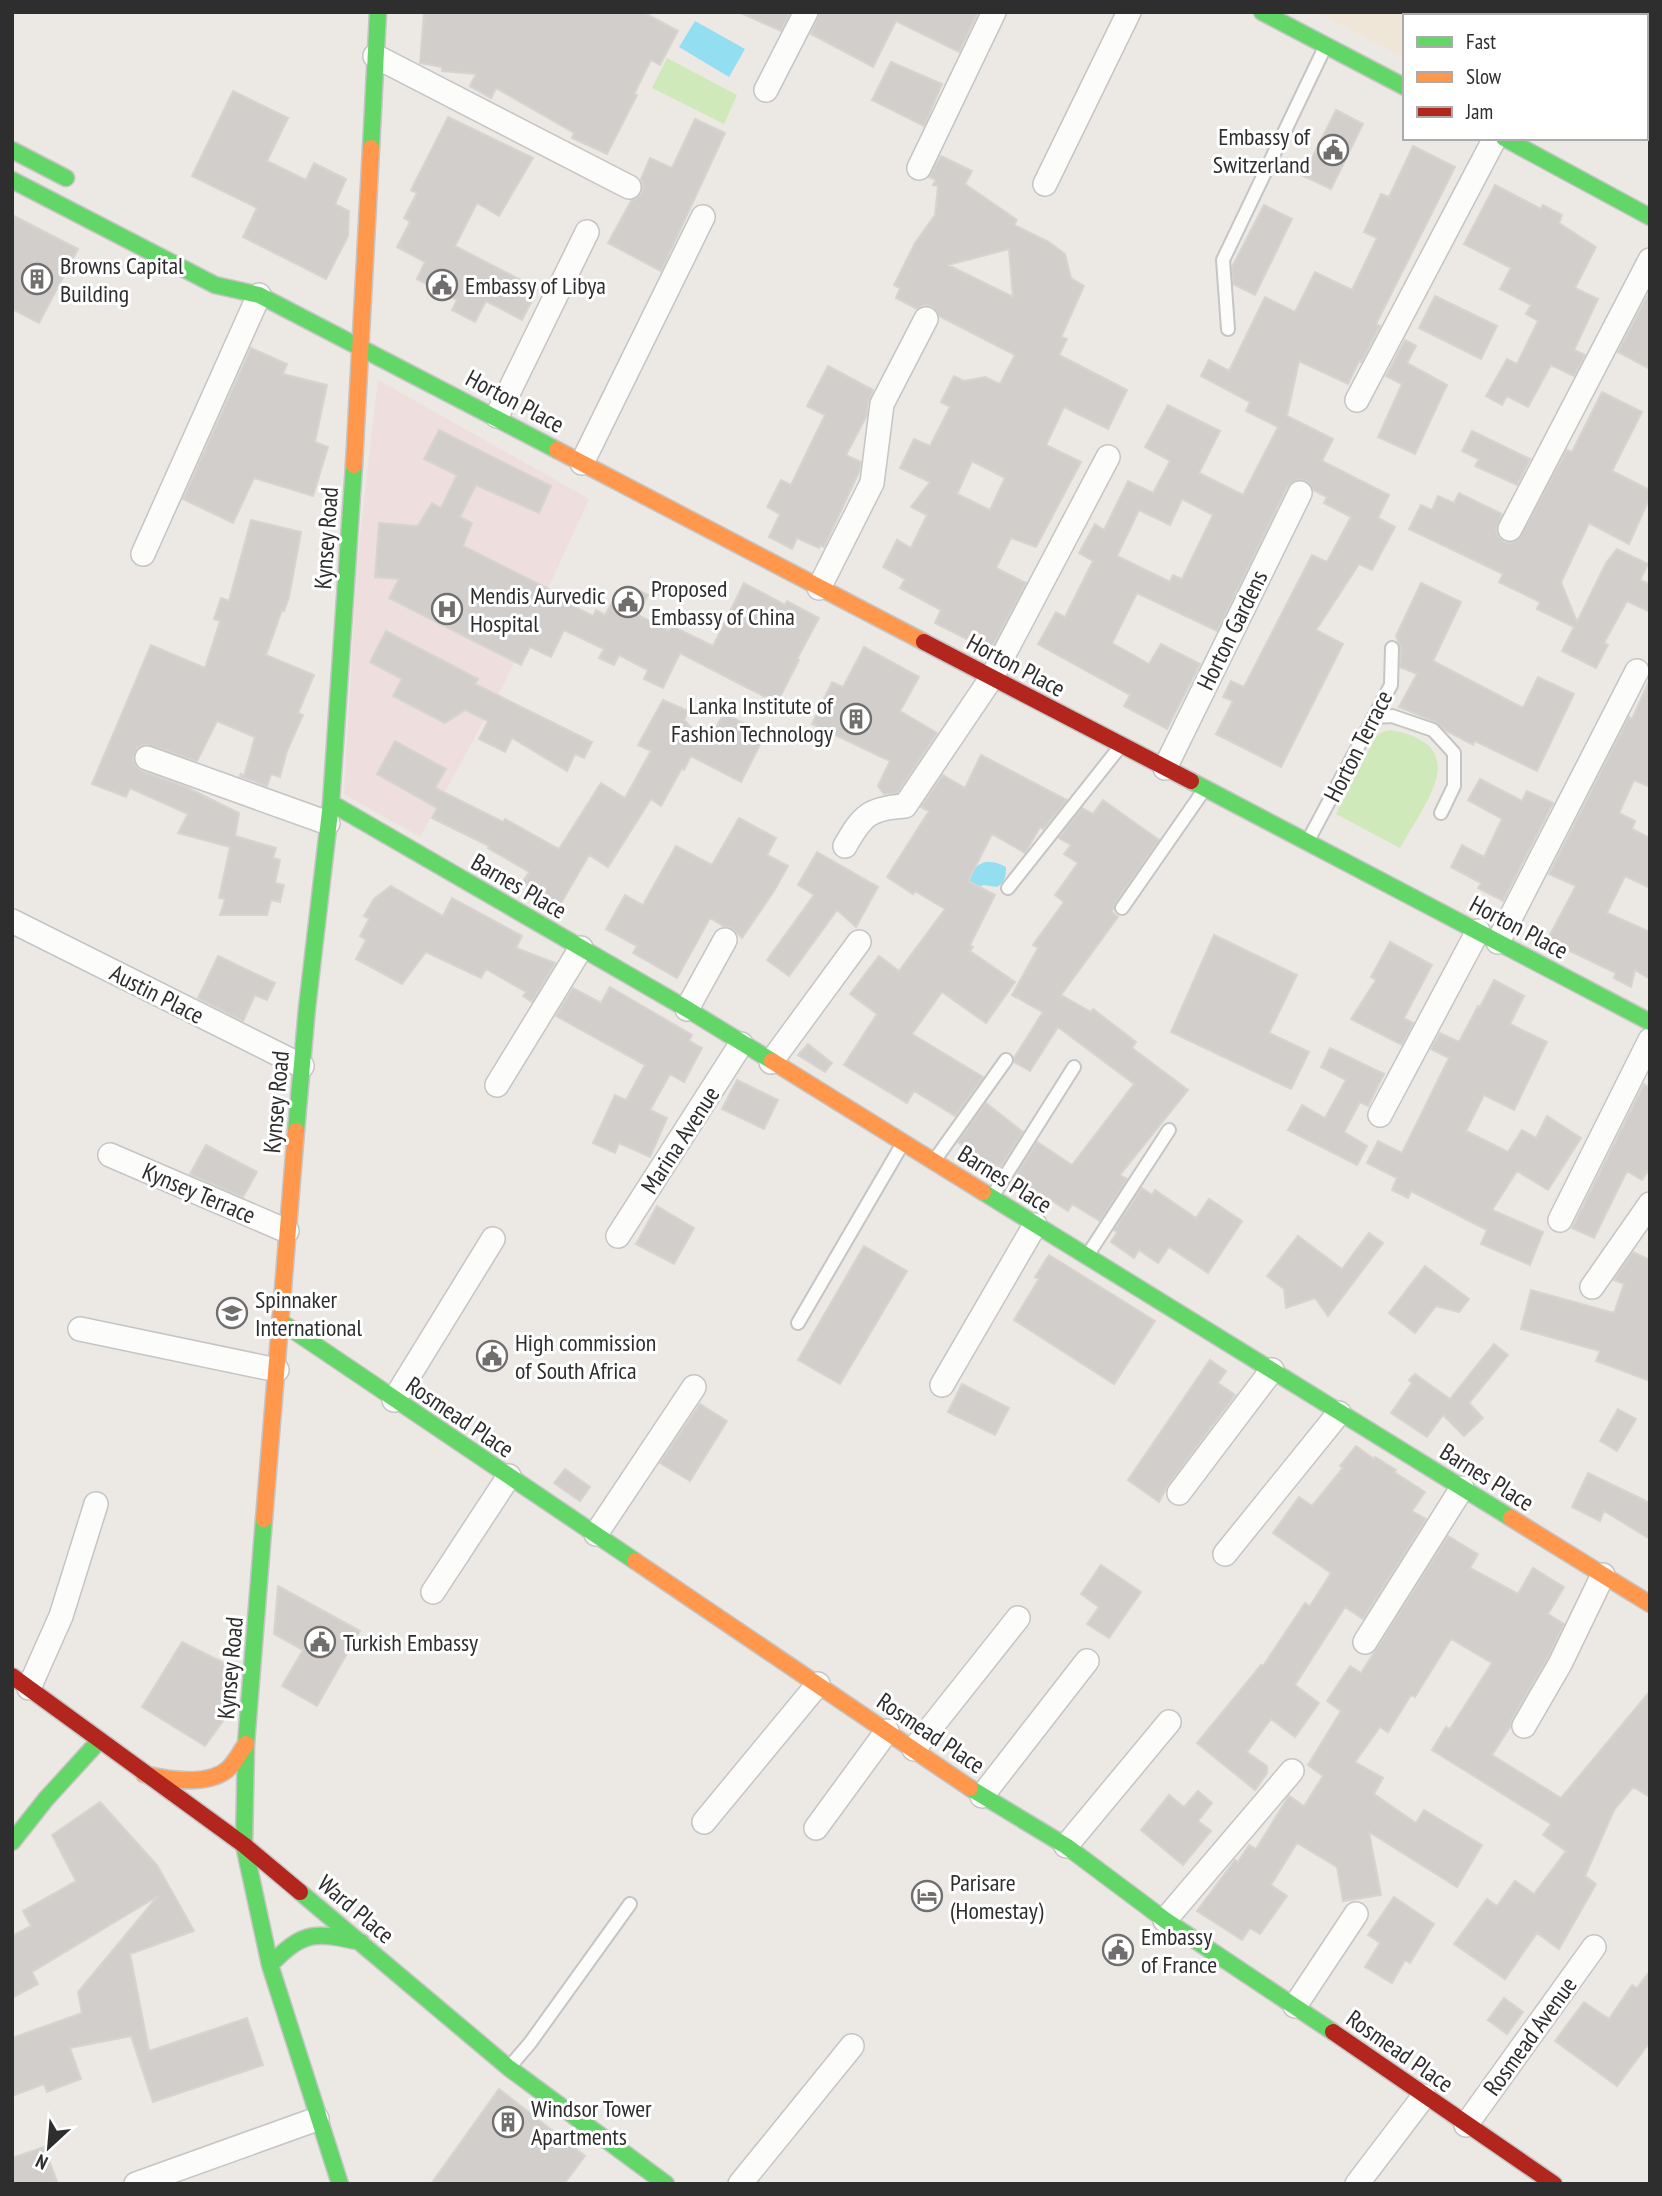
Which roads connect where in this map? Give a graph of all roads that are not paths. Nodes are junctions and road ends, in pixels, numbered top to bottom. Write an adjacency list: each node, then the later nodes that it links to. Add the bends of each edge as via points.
1 (378, 12): 7 (main road, Kynsey Road)
2 (806, 12): 9 (street)
3 (994, 12): 13 (street)
4 (1129, 12): 15 (street)
5 (1262, 12): 6 (main road)
6 (1325, 47): 8 (main road); 25 (lane, via 1223,260)
7 (375, 56): 16 (street); 26 (main road, Kynsey Road)
8 (1403, 87)
9 (766, 90)
10 (1494, 140): 27 (street)
11 (1508, 140): 19 (main road)
12 (12, 150): 17 (main road)
13 (919, 168)
14 (12, 180): 23 (main road, via 215,285)
15 (1045, 184)
16 (629, 187)
17 (84, 188)
18 (703, 217): 30 (street)
19 (1650, 217)
20 (587, 232): 28 (street)
21 (1650, 260): 32 (street)
22 (236, 271): 23 (main road)
23 (259, 295): 26 (main road, Horton Place); 33 (street)
24 (926, 319): 34 (street, via 882,404 872,483)
25 (1228, 329)
26 (362, 347): 28 (main road, Horton Place); 43 (main road, Kynsey Road)
27 (1357, 400)
28 (497, 416): 30 (main road, Horton Place)
29 (1108, 457): 37 (street)
30 (582, 463): 34 (main road, Horton Place)
31 (1300, 493): 41 (street, Horton Gardens)
32 (1510, 529)
33 (143, 554)
34 (819, 588): 37 (main road, Horton Place)
35 (1392, 648): 38 (lane, Horton Terrace, via 1391,685)
36 (1637, 671): 50 (street)
37 (992, 677): 39 (main road, Horton Place); 46 (street, via 905,806 883,807 859,821)
38 (1376, 717): 44 (lane, via 1392,716 1433,730 1454,753 1454,786); 45 (lane, Horton Terrace)
39 (1121, 746): 41 (main road, Horton Place); 47 (lane)
40 (148, 758): 43 (street)
41 (1165, 768): 42 (main road, Horton Place)
42 (1205, 789): 45 (main road, Horton Place); 48 (lane)
43 (329, 813): 53 (main road, Barnes Place); 60 (main road, Kynsey Road)
44 (1441, 813)
45 (1308, 841): 50 (main road, Horton Place)
46 (845, 846)
47 (1008, 888)
48 (1122, 908)
49 (12, 921): 60 (street, Austin Place)
50 (1488, 937): 55 (main road, Horton Place); 63 (street)
51 (725, 940): 54 (street)
52 (859, 942): 59 (street)
53 (582, 948): 54 (main road, Barnes Place); 62 (street)
54 (687, 1009): 57 (main road, Barnes Place)
55 (1650, 1022)
56 (1650, 1040): 70 (street)
57 (741, 1044): 59 (main road, Barnes Place); 73 (street, Marina Avenue)
58 (1006, 1060): 67 (lane)
59 (771, 1062): 65 (main road, Barnes Place)
60 (302, 1066): 72 (main road, Kynsey Road)
61 (1074, 1068): 68 (lane)
62 (497, 1085)
63 (1380, 1115)
64 (1169, 1130): 75 (lane)
65 (903, 1142): 67 (main road, Barnes Place); 78 (lane)
66 (110, 1155): 72 (street, Kynsey Terrace)
67 (933, 1161): 68 (main road, Barnes Place)
68 (991, 1198): 71 (main road, Barnes Place)
69 (1650, 1204): 76 (street)
70 (1560, 1220)
71 (1035, 1225): 75 (main road, Barnes Place); 82 (street)
72 (287, 1230): 77 (main road, Kynsey Road)
73 (618, 1237)
74 (493, 1240): 84 (street)
75 (1087, 1256): 81 (main road, Barnes Place)
76 (1592, 1287)
77 (281, 1322): 80 (main road, Kynsey Road); 84 (main road, Rosmead Place)
78 (798, 1323)
79 (80, 1329): 80 (street)
80 (277, 1370): 104 (main road, Kynsey Road)
81 (1272, 1370): 85 (main road, Barnes Place); 88 (street)
82 (942, 1385)
83 (694, 1387): 90 (street)
84 (394, 1400): 86 (main road, Rosmead Place)
85 (1339, 1412): 87 (main road, Barnes Place); 91 (street)
86 (509, 1476): 90 (main road, Rosmead Place); 93 (street)
87 (1462, 1488): 92 (main road, Barnes Place); 96 (street)
88 (1180, 1493)
89 (96, 1504): 98 (street, via 61,1616)
90 (596, 1534): 99 (main road, Rosmead Place)
91 (1224, 1554)
92 (1603, 1575): 94 (main road, Barnes Place); 101 (street)
93 (433, 1592)
94 (1650, 1604)
95 (1018, 1618): 105 (street)
96 (1365, 1642)
97 (1087, 1661): 108 (street)
98 (20, 1682): 103 (main road, Ward Place)
99 (818, 1684): 102 (main road, Rosmead Place); 109 (street)
100 (1169, 1722): 113 (street)
101 (1524, 1726)
102 (887, 1731): 105 (main road, Rosmead Place); 110 (street)
103 (99, 1741): 107 (main road, Ward Place); 111 (main road)
104 (246, 1744): 107 (main road, via 229,1769 204,1779 173,1781); 112 (main road, Kynsey Road)
105 (914, 1749): 108 (main road, Rosmead Place)
106 (1292, 1770): 116 (street)
107 (144, 1774): 112 (main road, Ward Place)
108 (982, 1796): 113 (main road, Rosmead Place)
109 (704, 1822)
110 (816, 1828)
111 (12, 1842)
112 (244, 1845): 117 (main road, Ward Place); 119 (main road, Kynsey Road)
113 (1066, 1846): 116 (main road, Rosmead Place)
114 (630, 1904): 122 (lane)
115 (1356, 1914): 120 (street)
116 (1165, 1920): 120 (main road, Rosmead Place)
117 (360, 1942): 119 (main road, via 310,1934 286,1946); 122 (main road, Ward Place)
118 (1594, 1947): 125 (street, Rosmead Avenue)
119 (270, 1965): 124 (main road, Kynsey Road)
120 (1295, 2006): 123 (main road, Rosmead Place)
121 (852, 2046): 129 (street)
122 (509, 2068): 128 (main road, Ward Place)
123 (1424, 2096): 125 (main road, Rosmead Place); 130 (street)
124 (317, 2119): 126 (street); 127 (main road, Kynsey Road)
125 (1466, 2124): 131 (main road, Rosmead Place)
126 (136, 2184)
127 (340, 2184)
128 (666, 2184)
129 (740, 2184)
130 (1357, 2184)
131 (1554, 2184)

